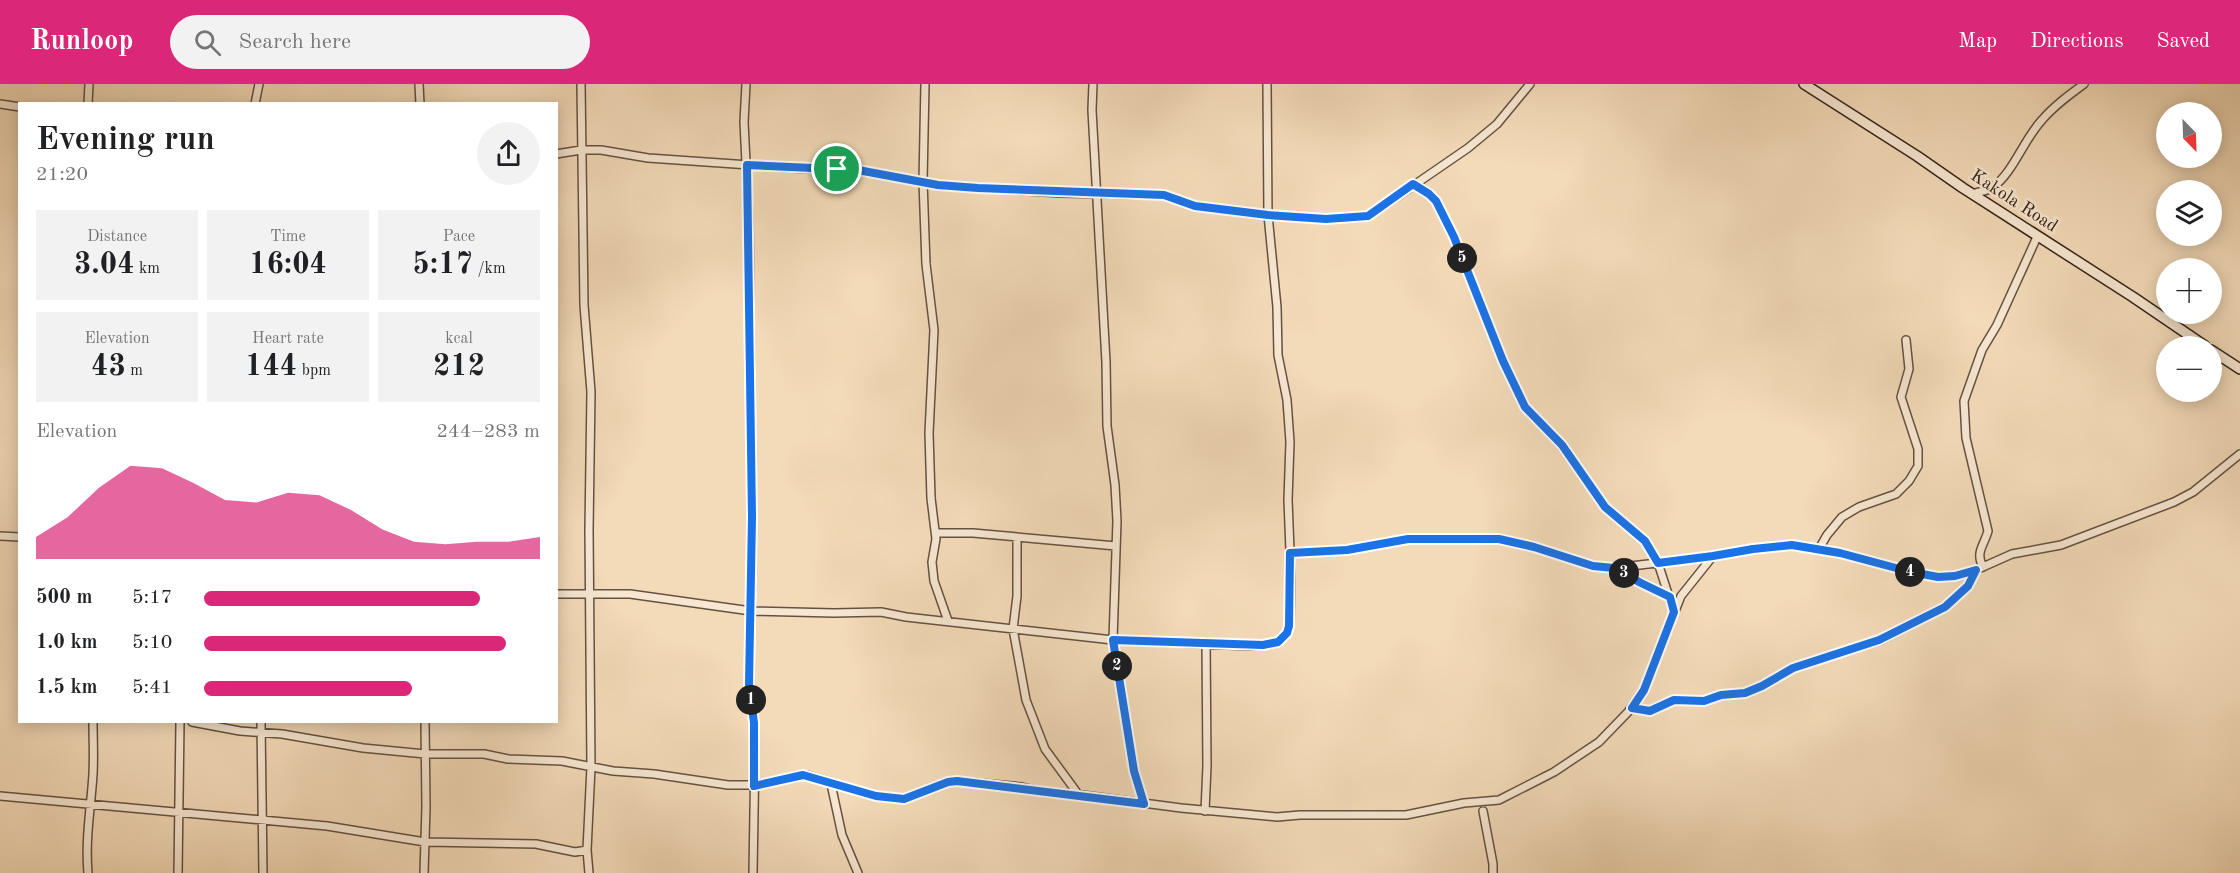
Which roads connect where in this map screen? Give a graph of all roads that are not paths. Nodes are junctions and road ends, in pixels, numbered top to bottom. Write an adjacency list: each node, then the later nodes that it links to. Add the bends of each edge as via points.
1 (89, 84): 12 (street)
2 (259, 84): 13 (street)
3 (419, 84): 14 (street)
4 (581, 84): 17 (street)
5 (746, 84): 19 (street)
6 (925, 84): 20 (street)
7 (1093, 84): 22 (street)
8 (1267, 84): 24 (street)
9 (1530, 84): 21 (street, via 1497,124)
10 (1804, 84): 23 (main road, Kakola Road)
11 (2084, 84): 23 (street, via 2042,120 1992,189)
12 (88, 102)
13 (255, 102)
14 (420, 102)
15 (0, 104): 16 (street)
16 (18, 107)
17 (581, 150): 18 (street); 19 (street); 43 (street, via 584,305 591,392)
18 (558, 154)
19 (747, 165): 20 (street, via 858,170); 45 (street)
20 (923, 181): 22 (street); 31 (street, via 934,330 929,455)
21 (1413, 184): 24 (street, via 1368,216 1326,219); 39 (street, via 1436,201 1525,407 1562,445 1605,507 1645,541)
22 (1098, 194): 24 (street, via 1164,195 1195,206); 35 (street)
23 (1971, 194): 25 (main road, Kakola Road)
24 (1268, 215): 37 (street, via 1278,355 1290,442)
25 (2037, 237): 26 (main road, Kakola Road); 41 (street, via 1982,350 1964,401 1966,438 1988,531 1979,549)
26 (2190, 336)
27 (1906, 340): 36 (street, via 1909,369 1901,397 1918,449 1918,466 1896,494 1842,517)
28 (2222, 357): 29 (main road)
29 (2240, 369)
30 (2240, 454): 41 (street, via 2193,492 2174,502 2061,545 2020,552)
31 (936, 533): 34 (street); 47 (street, via 933,571)
32 (0, 536): 33 (street)
33 (18, 537)
34 (1017, 538): 35 (street); 48 (street)
35 (1116, 546): 49 (street)
36 (1819, 549): 38 (street, via 1773,546); 41 (street, via 1938,577)
37 (1290, 553): 40 (street, via 1347,550 1408,539 1499,539 1593,566); 50 (street, via 1290,620 1283,637 1263,645)
38 (1713, 556): 39 (street); 46 (street, via 1689,584)
39 (1658, 563): 40 (street); 44 (street)
40 (1614, 568): 44 (street)
41 (1980, 569): 51 (street, via 1945,607 1879,640 1803,664 1745,693 1704,701 1674,700 1650,711)
42 (558, 594): 43 (street)
43 (589, 595): 45 (street, via 630,594); 59 (street)
44 (1670, 597): 46 (street)
45 (751, 611): 47 (street, via 881,612); 61 (street, via 749,684 754,723)
46 (1674, 612): 51 (street, via 1644,690)
47 (948, 621): 48 (street)
48 (1014, 629): 49 (street); 62 (street, via 1026,700 1039,735)
49 (1113, 640): 50 (street); 64 (street, via 1134,771)
50 (1206, 642): 66 (street)
51 (1632, 708): 66 (street, via 1599,742 1554,772 1499,800 1406,815 1277,817)
52 (93, 723): 65 (street)
53 (180, 723): 68 (street)
54 (198, 723): 57 (street)
55 (261, 723): 57 (street)
56 (425, 723): 58 (street)
57 (261, 733): 58 (street); 69 (street)
58 (425, 754): 59 (street, via 484,754); 70 (street)
59 (591, 767): 61 (street); 71 (street)
60 (831, 784): 61 (street, via 803,775); 62 (street, via 904,799 957,781); 78 (street, via 842,835)
61 (754, 786): 77 (street)
62 (1078, 794): 64 (street)
63 (0, 796): 65 (street)
64 (1144, 804): 66 (street)
65 (89, 805): 68 (street); 72 (street)
66 (1204, 811)
67 (1483, 811): 79 (street)
68 (180, 813): 69 (street); 73 (street)
69 (262, 821): 70 (street, via 327,826); 74 (street)
70 (424, 842): 71 (street, via 536,844 575,852); 75 (street)
71 (587, 850): 76 (street)
72 (88, 873)
73 (178, 873)
74 (263, 873)
75 (424, 873)
76 (589, 873)
77 (753, 873)
78 (858, 873)
79 (1493, 873)

